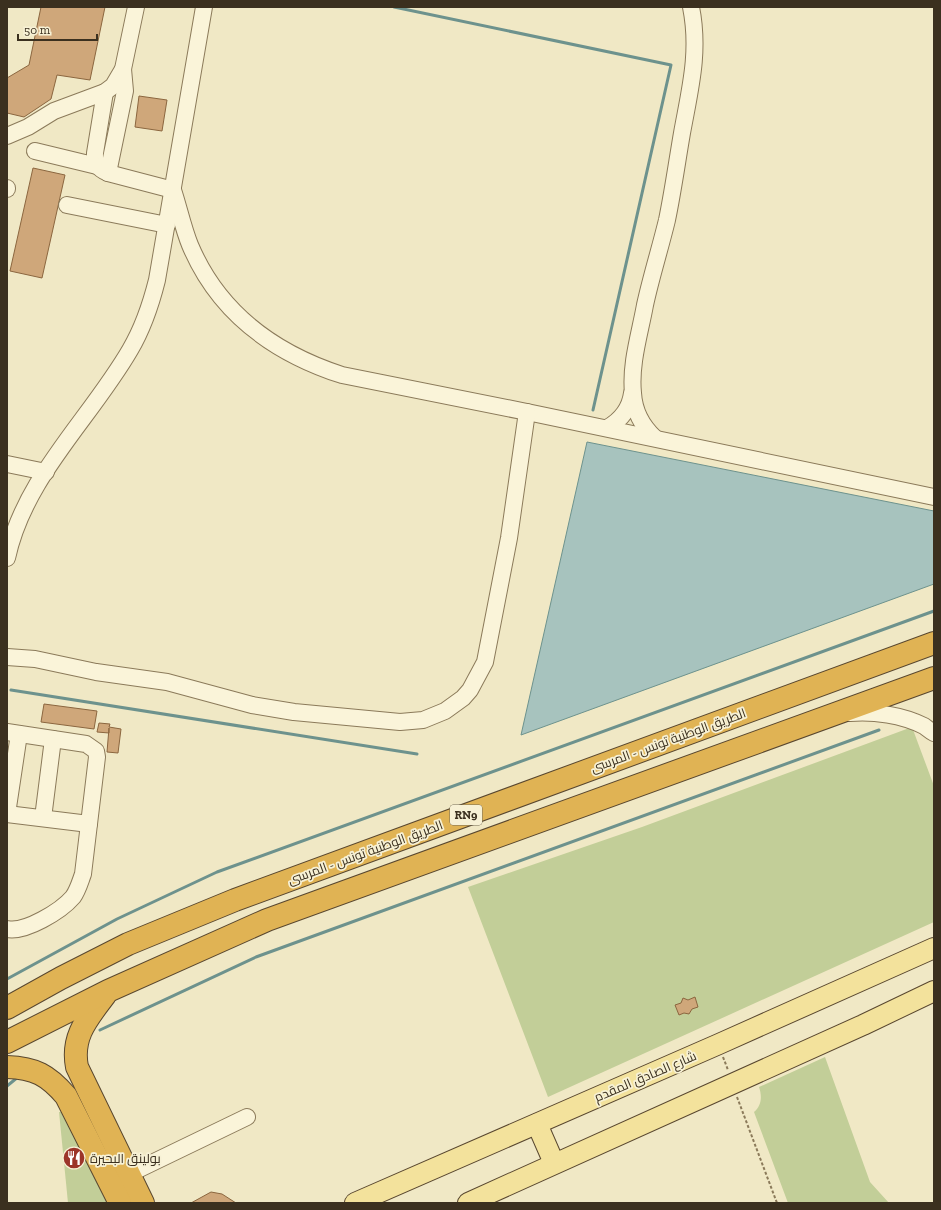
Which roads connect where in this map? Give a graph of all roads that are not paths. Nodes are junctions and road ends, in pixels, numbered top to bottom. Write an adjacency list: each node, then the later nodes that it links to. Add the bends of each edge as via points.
1 (136, 7): 4 (lane)
2 (204, 7): 9 (lane)
3 (691, 7): 14 (lane, via 695,39 693,84 667,220 652,273 638,343)
4 (123, 70): 5 (lane, via 113,86); 8 (lane, via 125,92)
5 (105, 92): 6 (lane, via 67,105); 8 (lane, via 95,153 95,159)
6 (7, 136)
7 (35, 151): 8 (lane)
8 (103, 169): 9 (lane)
9 (173, 190): 11 (lane); 12 (lane)
10 (67, 205): 11 (lane)
11 (167, 225): 13 (lane)
12 (190, 245): 13 (lane, via 175,244); 15 (lane, via 203,272 220,296 262,337 287,353 314,366 342,375)
13 (162, 252): 19 (lane, via 146,317 131,349)
14 (633, 392): 16 (lane, via 625,413); 17 (lane, via 641,421)
15 (527, 412): 16 (lane); 23 (lane, via 509,538 485,662 470,690 445,711 423,720 400,722 294,712 252,705 167,682 96,672 34,659)
16 (607, 428): 17 (lane)
17 (655, 438): 20 (lane)
18 (7, 464): 19 (lane)
19 (46, 472): 21 (lane, via 19,520)
20 (934, 497)
21 (7, 558)
22 (934, 642): 36 (highway, الطريق الوطنية تونس - المرسى / RN9, via 235,900 128,944)
23 (7, 657)
24 (934, 678): 25 (highway, RN9)
25 (841, 713): 27 (lane, via 865,712 896,716 924,726); 34 (highway, RN9, via 267,920)
26 (13, 733): 28 (lane); 29 (lane)
27 (934, 733)
28 (53, 739): 30 (lane); 31 (lane, via 86,744 96,751)
29 (7, 814): 30 (lane)
30 (43, 818): 31 (lane)
31 (89, 824): 32 (lane, via 82,874 73,897 34,925 23,929)
32 (7, 928)
33 (933, 951): 40 (main road, شارع الصادق المقدم)
34 (108, 991): 37 (highway, RN9); 42 (highway, via 85,1021 75,1054 77,1067)
35 (934, 991): 41 (main road)
36 (7, 1008)
37 (7, 1042)
38 (7, 1068): 43 (highway, via 23,1068 40,1073 55,1083 66,1096)
39 (248, 1117): 42 (lane)
40 (537, 1124): 41 (main road); 45 (main road, شارع الصادق المقدم)
41 (554, 1163): 46 (main road)
42 (129, 1174): 44 (highway)
43 (120, 1203)
44 (143, 1203)
45 (355, 1203)
46 (468, 1203)

